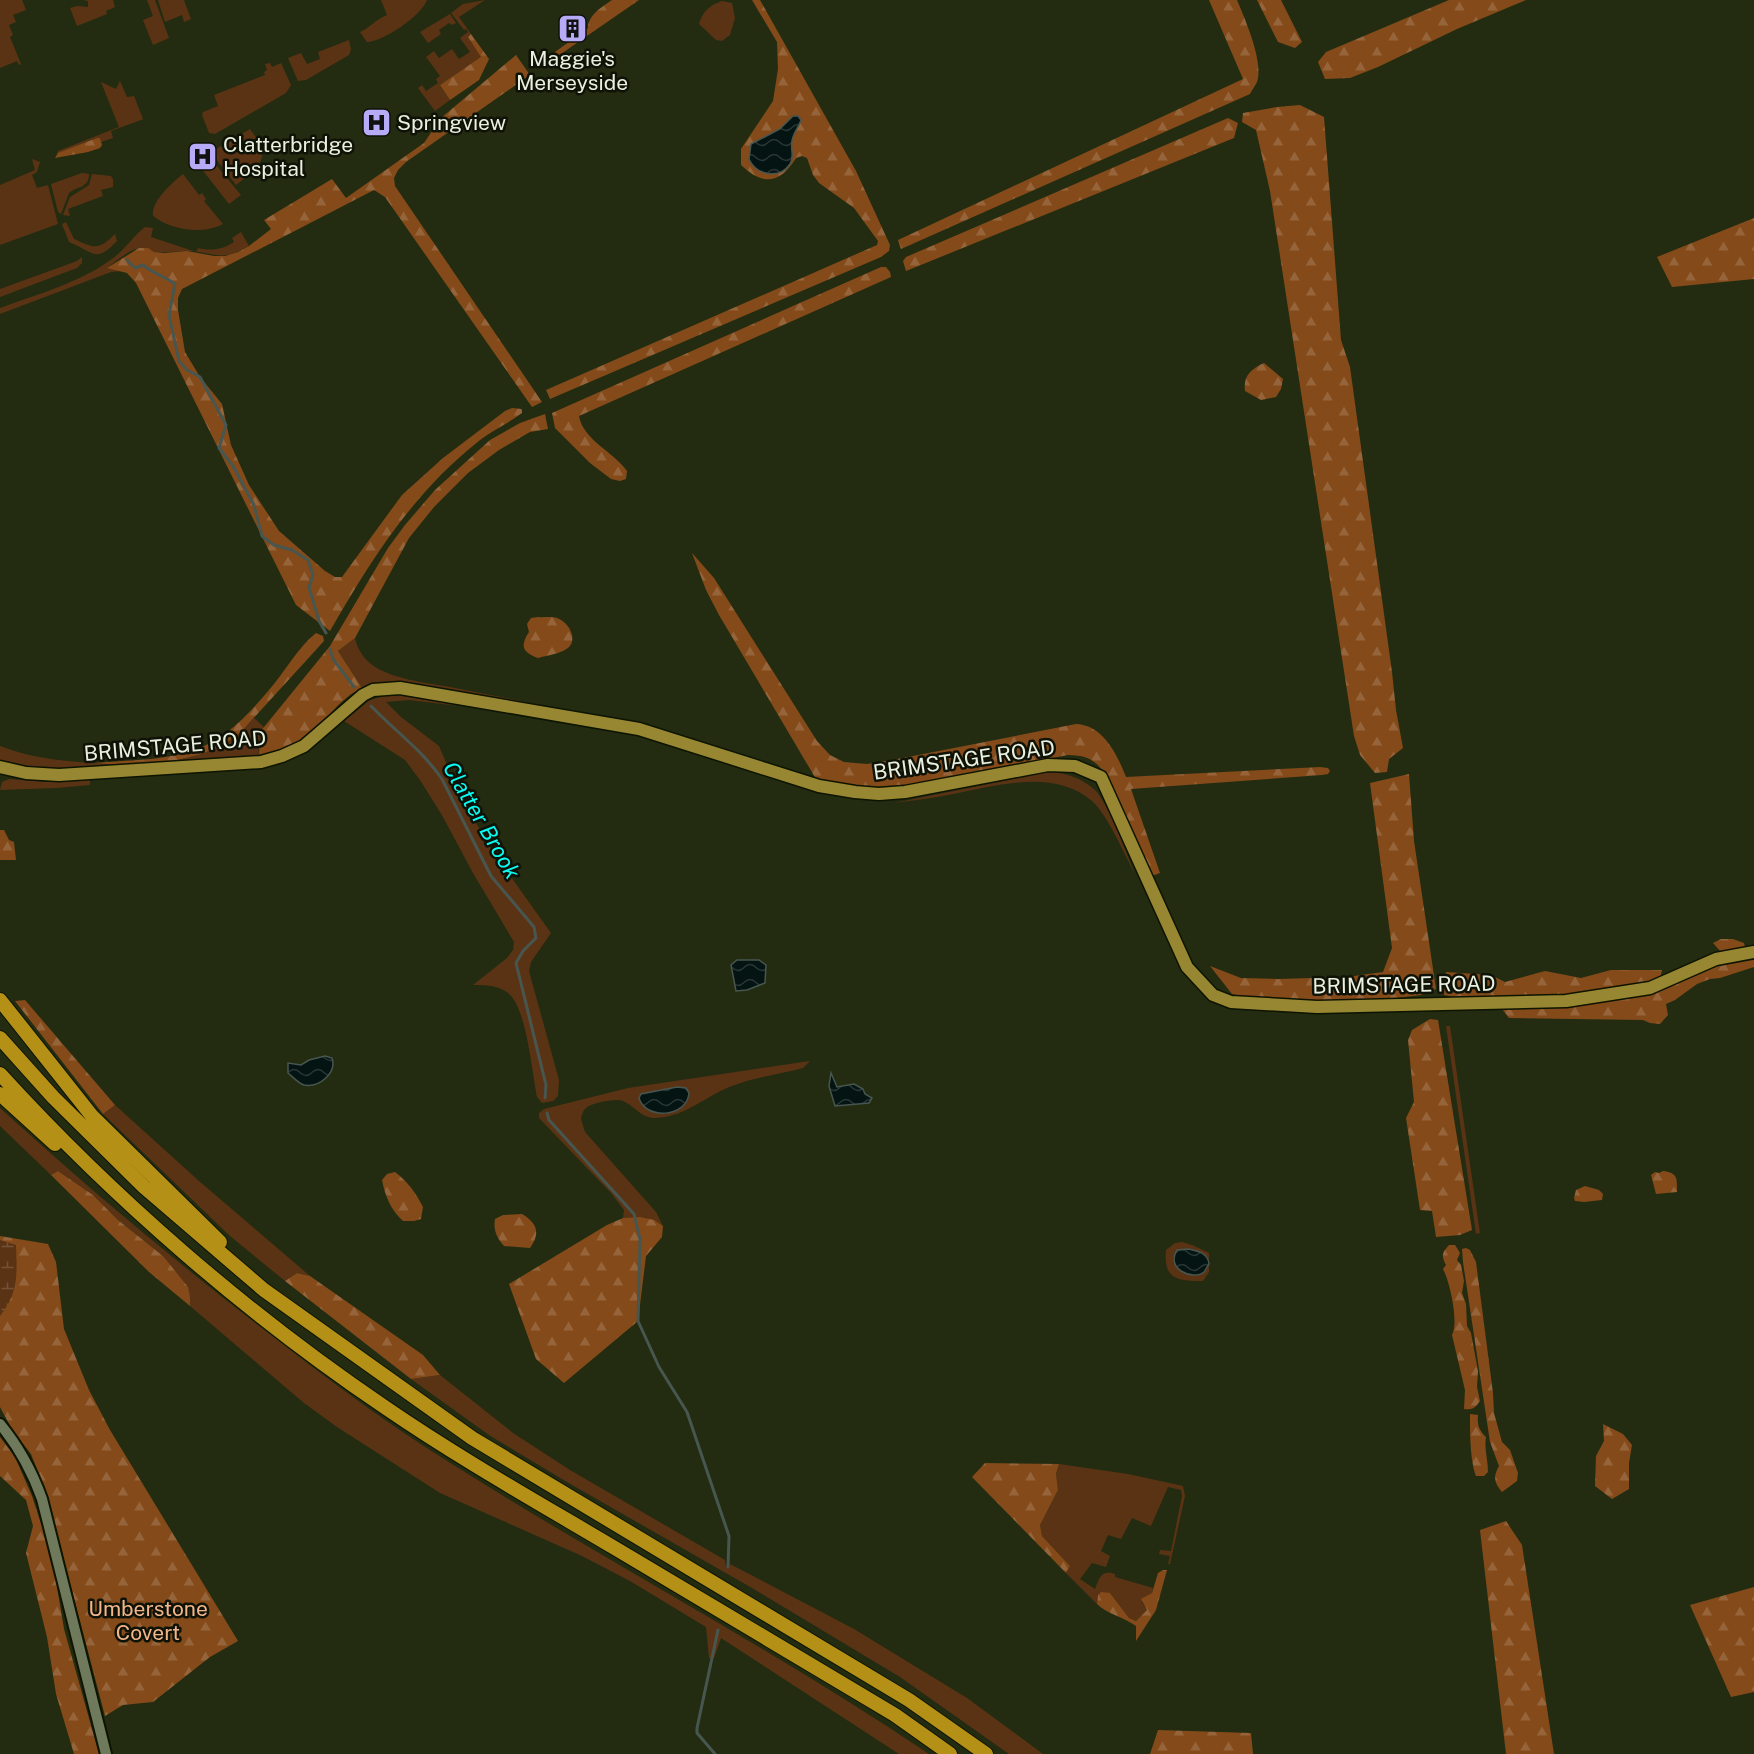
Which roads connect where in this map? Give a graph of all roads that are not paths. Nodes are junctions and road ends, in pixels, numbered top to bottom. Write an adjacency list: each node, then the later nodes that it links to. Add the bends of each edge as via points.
1 (0, 767): 2 (main road, BRIMSTAGE ROAD, via 59,775 261,762 304,746 363,695 373,690 400,688 639,729 819,786 855,792 905,792 1048,765 1075,766 1101,777 1187,968 1213,995 1231,1002 1317,1007 1566,1001 1650,988 1716,959)
2 (1754, 952)
3 (0, 1000): 8 (highway, via 92,1116)
4 (0, 1038): 8 (highway, via 144,1187)
5 (0, 1074): 7 (highway, via 89,1166)
6 (0, 1094): 7 (highway, via 78,1165)
7 (143, 1215): 11 (highway, via 273,1326 386,1408 484,1471 895,1715)
8 (264, 1290): 12 (highway, via 472,1438 909,1700)
9 (0, 1424): 10 (main road, via 30,1468 42,1499)
10 (106, 1754)
11 (950, 1754)
12 (986, 1754)

